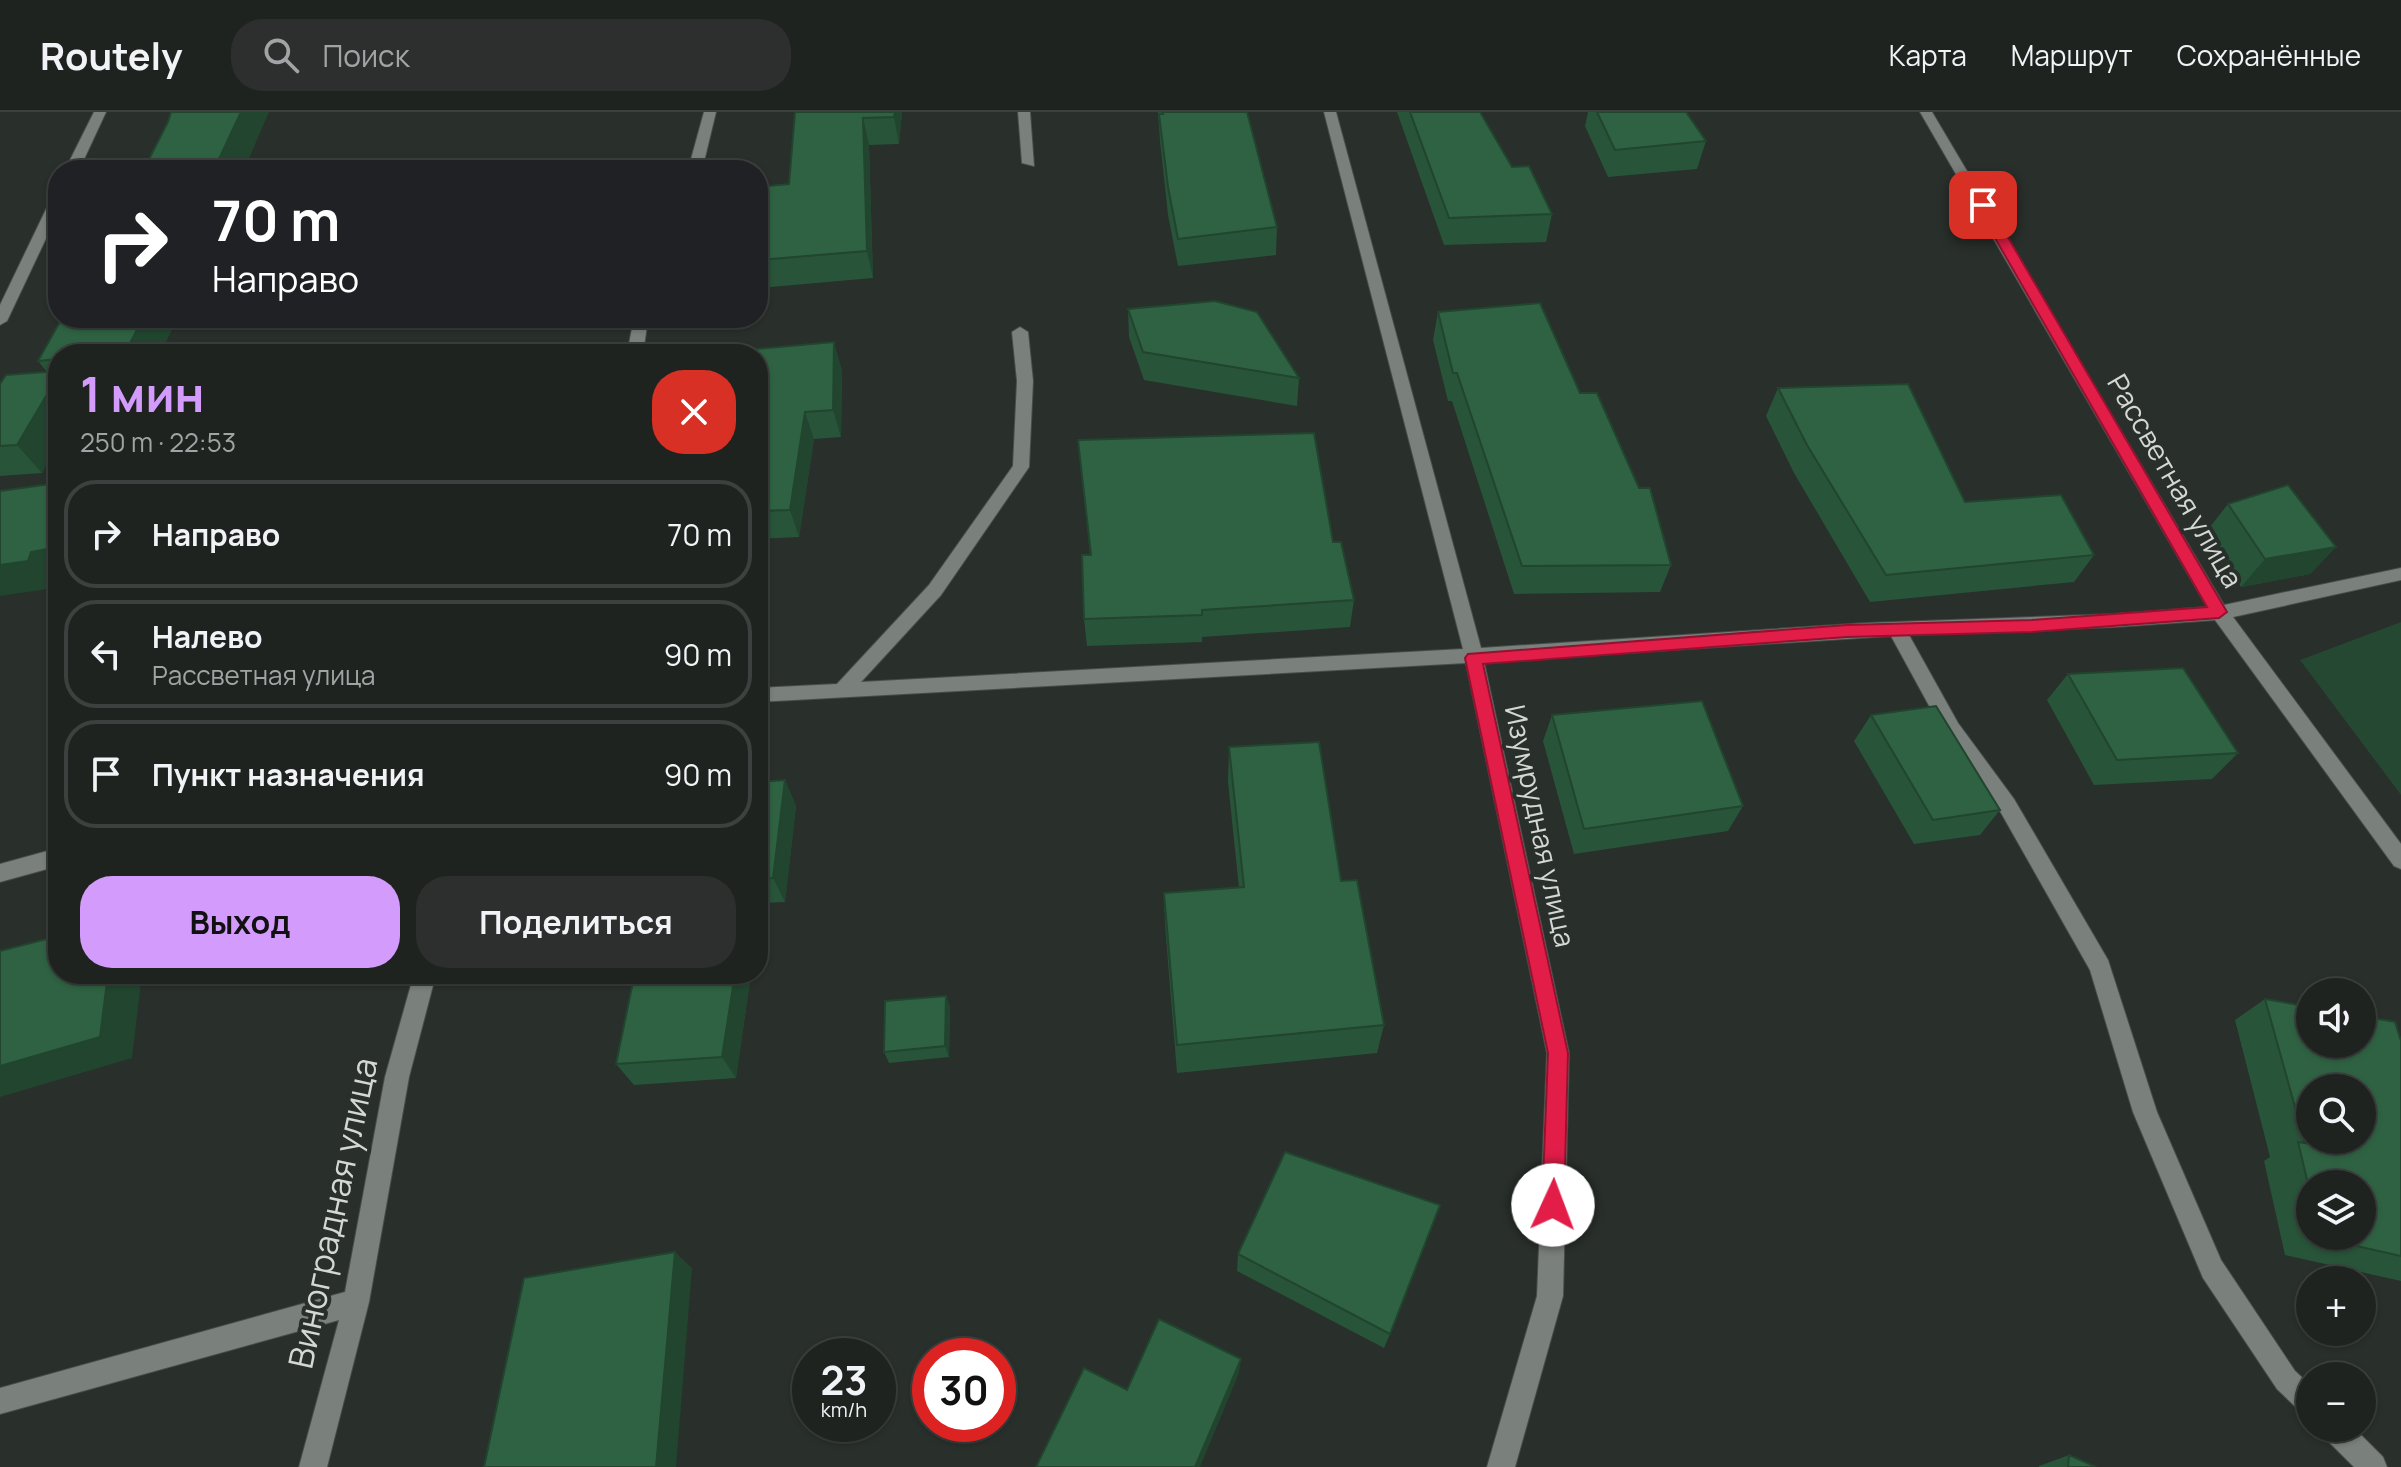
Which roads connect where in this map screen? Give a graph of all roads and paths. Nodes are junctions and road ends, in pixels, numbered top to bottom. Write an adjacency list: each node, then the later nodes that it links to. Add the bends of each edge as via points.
1 (100, 112): 6 (street)
2 (710, 112): 7 (street)
3 (1024, 112): 8 (street)
4 (1330, 112): 15 (street, Изумрудная улица)
5 (1926, 112): 13 (street, Рассветная улица)
6 (77, 160)
7 (698, 160)
8 (1029, 163)
9 (48, 220): 10 (street)
10 (0, 321)
11 (1020, 332): 16 (street, via 1025,381 1021,467 935,590)
12 (2401, 574): 13 (street)
13 (2219, 612): 14 (street); 19 (street, Рассветная улица)
14 (1897, 630): 15 (street); 23 (street, via 1951,728 2007,805 2100,967 2145,1112 2212,1269)
15 (1474, 658): 16 (street); 27 (street, Изумрудная улица, via 1558,1053 1550,1296)
16 (842, 691): 17 (street)
17 (768, 695)
18 (48, 860): 20 (street)
19 (2401, 860)
20 (0, 873)
21 (422, 984): 22 (street, Виноградная улица, via 397,1077)
22 (356, 1302): 24 (street); 26 (street, Виноградная улица)
23 (2296, 1390)
24 (0, 1401)
25 (2349, 1442): 28 (street)
26 (313, 1467)
27 (1501, 1467)
28 (2373, 1467)

